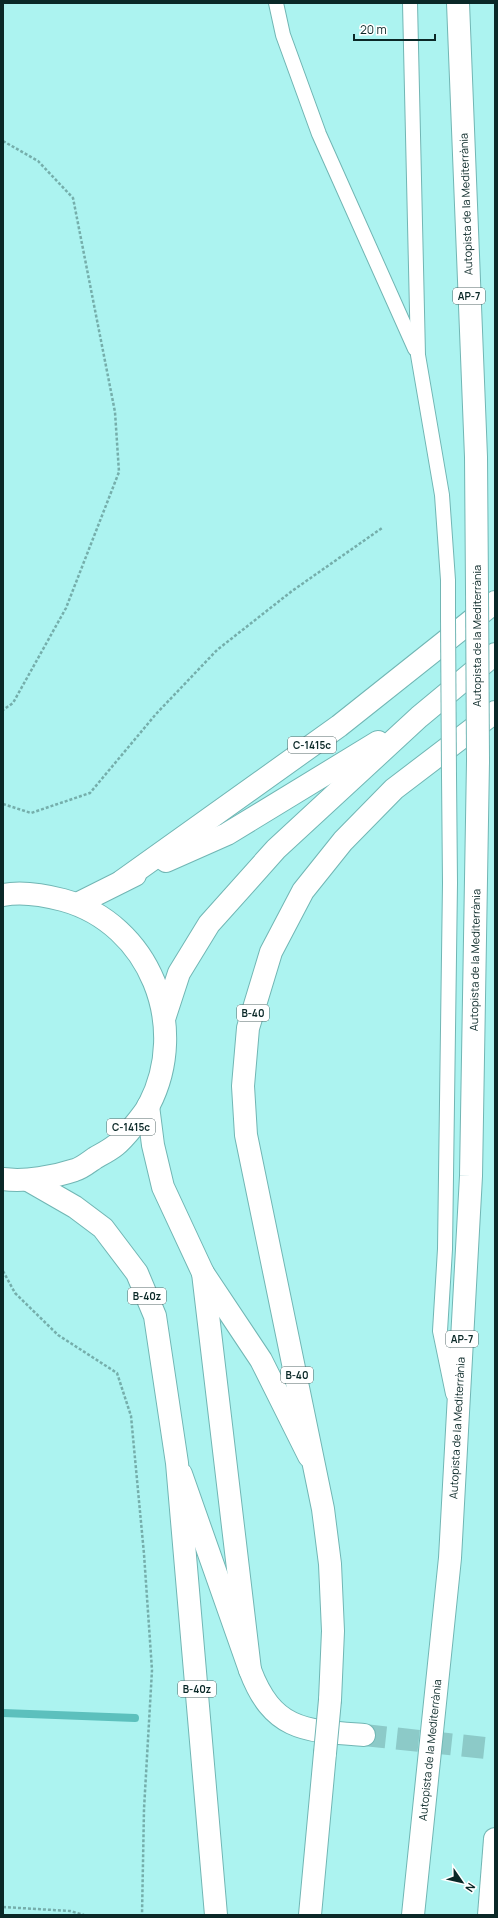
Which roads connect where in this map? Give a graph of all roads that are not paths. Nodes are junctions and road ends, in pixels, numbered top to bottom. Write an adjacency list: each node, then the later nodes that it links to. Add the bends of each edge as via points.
1 (276, 3): 4 (lane, via 283,35 319,134)
2 (410, 3): 4 (lane)
3 (458, 3): 17 (main road, Autopista de la Mediterrània / AP-7, bridge, via 476,457 478,761 471,1176)
4 (418, 355): 17 (lane, bridge, via 442,495 448,580 450,883 446,1249 440,1331)
5 (495, 602): 9 (main road, C-1415c, via 339,726)
6 (495, 654): 8 (main road, C-1415c)
7 (495, 712): 19 (main road, B-40, via 394,789 343,841 303,891 271,952 248,1028 242,1086 246,1135)
8 (419, 717): 9 (main road, C-1415c, via 227,834); 12 (main road, C-1415c, via 276,849 209,924 178,973)
9 (122, 881): 11 (main road, C-1415c)
10 (3, 895): 11 (main road, C-1415c, via 46,895)
11 (77, 904): 12 (main road, C-1415c, via 110,922 136,948 155,980)
12 (165, 1016): 13 (main road, C-1415c, via 164,1062)
13 (148, 1106): 15 (main road, C-1415c, via 118,1144 76,1170); 16 (main road, B-40, via 153,1144 163,1187)
14 (3, 1179): 15 (main road, C-1415c)
15 (28, 1180): 18 (main road, B-40z, via 75,1206 103,1228 137,1273 155,1316)
16 (203, 1273): 19 (main road, B-40, via 262,1360); 20 (main road)
17 (457, 1418): 25 (main road, Autopista de la Mediterrània / AP-7, via 450,1558)
18 (177, 1463): 20 (main road); 23 (main road, B-40z)
19 (317, 1473): 24 (main road, bridge, via 330,1564 333,1631 330,1700)
20 (250, 1670): 21 (main road, via 258,1691 268,1705 296,1726 319,1732)
21 (364, 1735)
22 (495, 1839): 26 (main road)
23 (216, 1915)
24 (310, 1915)
25 (413, 1915)
26 (488, 1915)

